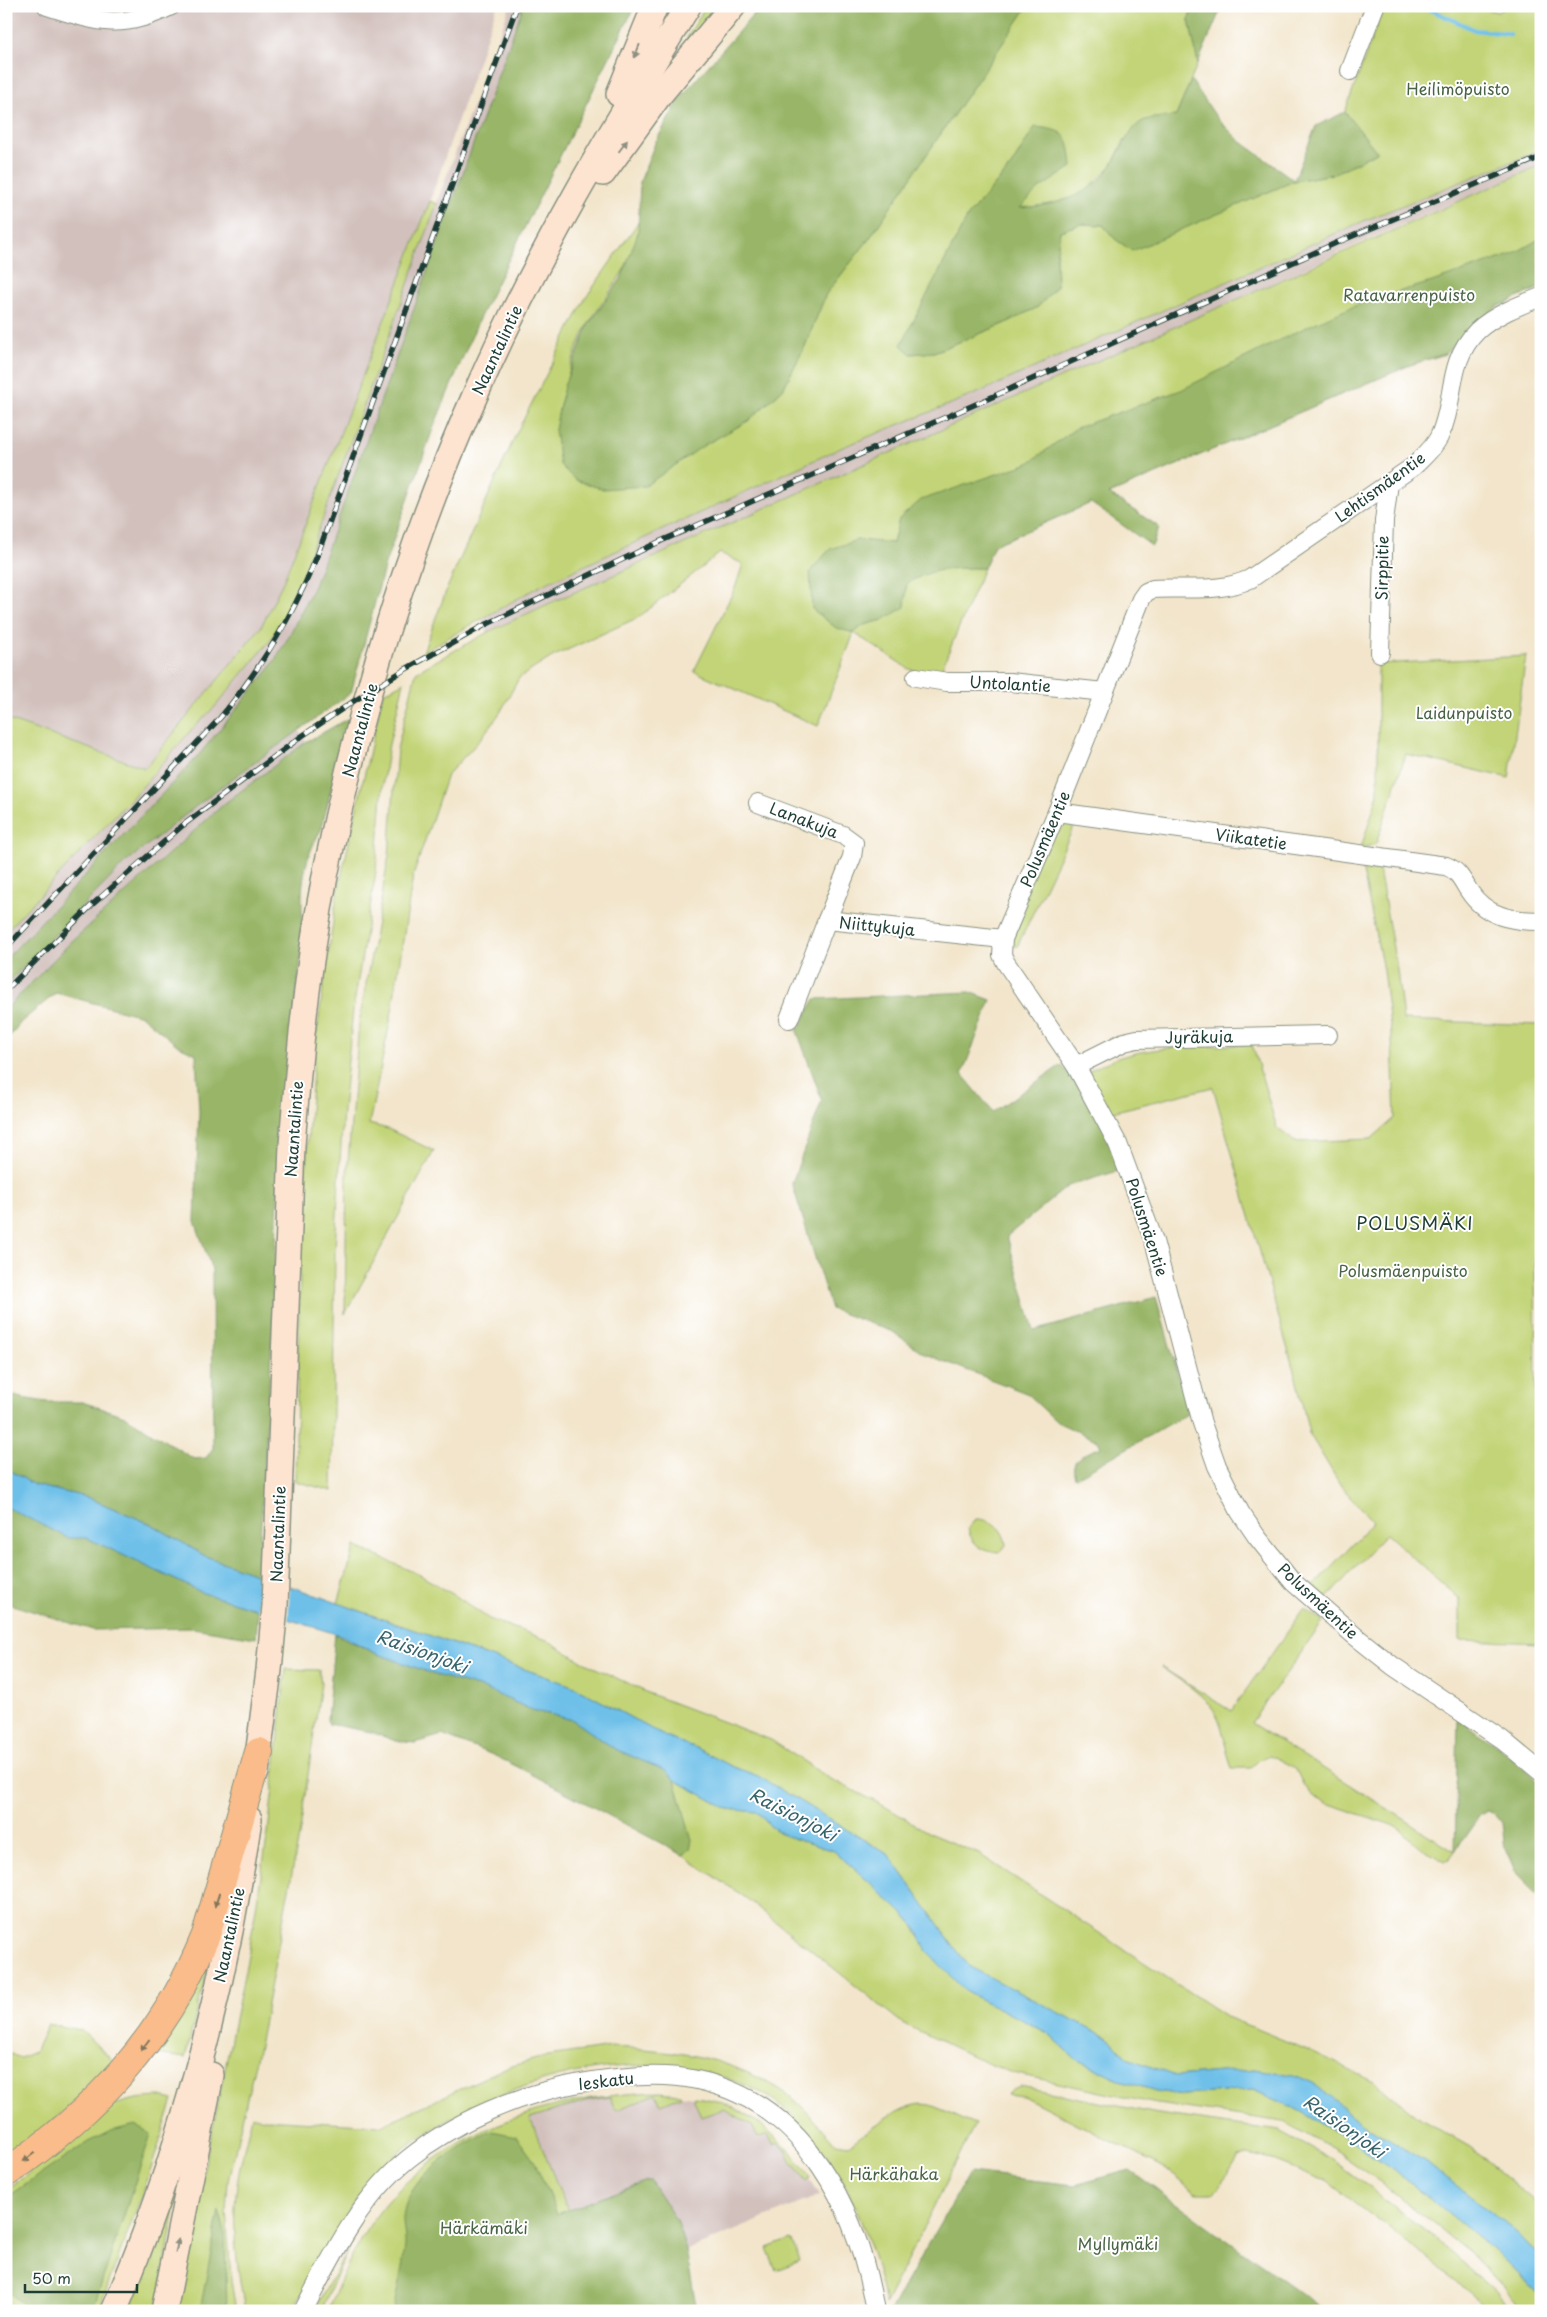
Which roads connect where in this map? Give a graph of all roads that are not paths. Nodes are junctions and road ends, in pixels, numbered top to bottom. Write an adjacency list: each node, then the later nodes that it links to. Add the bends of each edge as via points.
1 (47, 6): 2 (street, via 97,22 112,23 138,20)
2 (171, 6)
3 (655, 6): 8 (main road, one-way to 8)
4 (688, 6): 8 (main road, Naantalintie)
5 (733, 6): 9 (main road, one-way to 5, via 660,94)
6 (1375, 6): 7 (street)
7 (1350, 71)
8 (587, 173): 9 (main road, Naantalintie)
9 (552, 241): 24 (main road, Naantalintie, via 476,392 412,557 362,721 326,872 298,1071 293,1136 278,1536 269,1670)
10 (1541, 297): 11 (street, Lehtismäentie, via 1497,317 1477,332 1457,361 1438,437 1428,453)
11 (1390, 483): 12 (street, Lehtismäentie, via 1237,585); 13 (street, Sirppitie, via 1384,521)
12 (1146, 592): 15 (street, Polusmäentie)
13 (1380, 653)
14 (916, 677): 15 (street, Untolantie, via 947,682 1010,682)
15 (1104, 692): 17 (street, Polusmäentie)
16 (758, 803): 18 (street, Lanakuja, via 844,835 854,843 852,858)
17 (1057, 812): 19 (street, Viikatetie, via 1446,866 1459,874 1473,897 1489,911 1508,920); 20 (street, Polusmäentie)
18 (827, 920): 20 (street, Niittykuja); 21 (street, Niittykuja)
19 (1541, 922)
20 (1003, 939): 23 (street, Polusmäentie, via 1002,955 1006,963)
21 (789, 1019)
22 (1328, 1035): 23 (street, Jyräkuja, via 1137,1039 1124,1042)
23 (1076, 1066): 25 (street, Polusmäentie, via 1102,1112 1132,1179 1159,1260 1202,1423 1217,1466 1257,1538 1293,1582 1334,1618 1393,1666 1501,1739)
24 (259, 1752): 26 (main road, Naantalintie); 27 (main road, one-way to 27, via 206,1935 196,1961 172,2004 136,2057 101,2096)
25 (1541, 1772)
26 (230, 1933): 28 (main road, Naantalintie, via 208,2033 184,2117); 29 (main road, one-way to 26, via 209,2084)
27 (6, 2173)
28 (114, 2311)
29 (164, 2311)
30 (303, 2311): 31 (street, Ieskatu, via 364,2206 393,2172 435,2140 470,2120 554,2088 640,2077 710,2083 760,2106 791,2129 816,2158 847,2212 869,2274)
31 (876, 2311)

